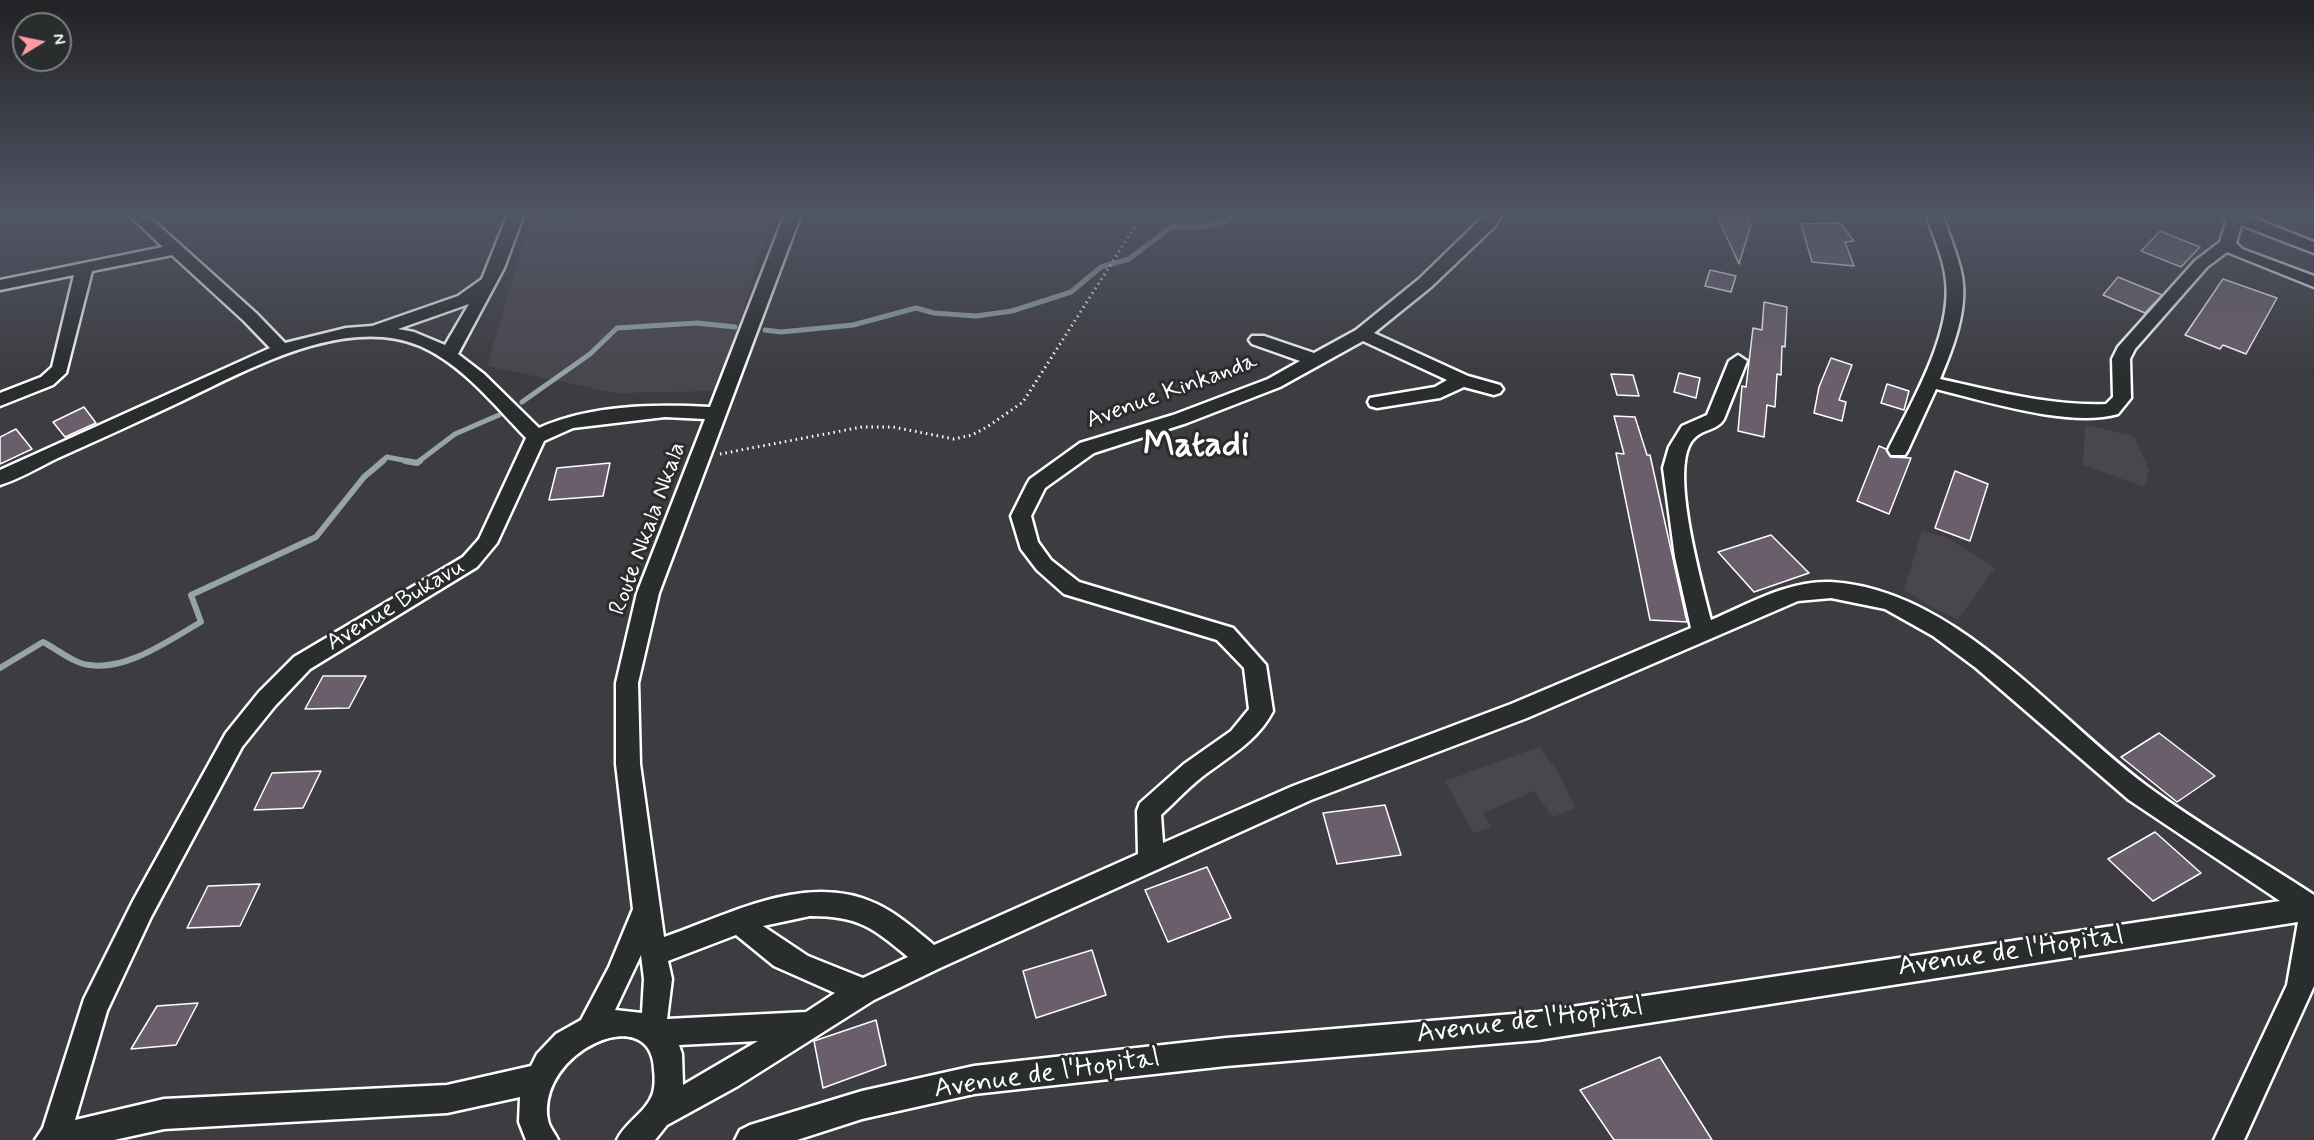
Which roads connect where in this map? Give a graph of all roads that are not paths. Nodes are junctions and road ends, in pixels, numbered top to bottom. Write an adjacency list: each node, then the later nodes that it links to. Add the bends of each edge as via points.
1 (92, 267): 9 (street)
2 (196, 267): 16 (street)
3 (496, 267): 10 (street)
4 (773, 267): 25 (street, Route Nkala Nkala)
5 (1442, 267): 14 (street, Avenue Kinkanda)
6 (1950, 267): 21 (street, via 1955,285 1952,318)
7 (2199, 267): 21 (street, via 2127,347 2121,359 2122,398 2111,411 2086,412 2016,401)
8 (2274, 267): 11 (street)
9 (84, 269): 12 (street); 23 (street, via 60,369 47,381)
10 (490, 280): 13 (street, via 464,300); 17 (street)
11 (2314, 282)
12 (0, 285)
13 (372, 332): 16 (street); 17 (street, via 408,336)
14 (1362, 334): 18 (street, Avenue Kinkanda); 20 (street)
15 (1258, 340): 18 (street)
16 (281, 350): 28 (street)
17 (449, 354): 26 (street)
18 (1315, 360): 30 (street, Avenue Kinkanda, via 1274,383 1180,419 1087,448 1037,484 1021,516 1028,544 1044,565 1072,588 1225,634 1255,665 1261,711 1239,738 1192,771 1149,811)
19 (1738, 361): 29 (street, via 1715,419 1689,430 1673,468 1685,557)
20 (1462, 380): 22 (street); 24 (street, via 1440,392)
21 (1929, 381): 27 (street)
22 (1494, 389)
23 (0, 400)
24 (1377, 402)
25 (718, 413): 26 (street, via 665,411 569,422); 32 (street, Route Nkala Nkala, via 648,593 627,683 628,764)
26 (536, 437): 42 (street, Avenue Bukavu, via 487,543 470,562 302,663 234,741 142,909 94,1008)
27 (1898, 450)
28 (0, 477)
29 (1703, 633): 30 (street, via 1519,711 1302,793); 31 (street, via 1795,593 1831,590 1890,602 1941,630 1975,655 2138,793)
30 (1151, 861): 35 (street)
31 (2313, 908): 45 (street, Avenue de l'Hopital, via 1538,1026 1226,1052 974,1080 862,1105); 46 (street, via 2300,986)
32 (646, 909): 34 (street, Route Nkala Nkala); 38 (street)
33 (741, 923): 34 (street); 35 (street, via 801,903 830,902 868,914); 36 (street, via 759,942 805,970)
34 (655, 954): 39 (street, Route Nkala Nkala, via 659,996)
35 (931, 959): 36 (street)
36 (864, 991): 37 (street)
37 (813, 1025): 39 (street); 41 (street)
38 (592, 1027): 39 (street, via 615,1022 637,1024); 40 (street, via 551,1057)
39 (652, 1031): 41 (street, via 667,1048 671,1069 668,1092)
40 (538, 1079): 42 (street, via 447,1099 164,1114); 43 (street, via 531,1107 537,1134)
41 (658, 1114): 44 (street)
42 (53, 1139)
43 (543, 1140)
44 (632, 1140)
45 (750, 1140)
46 (2229, 1140)

